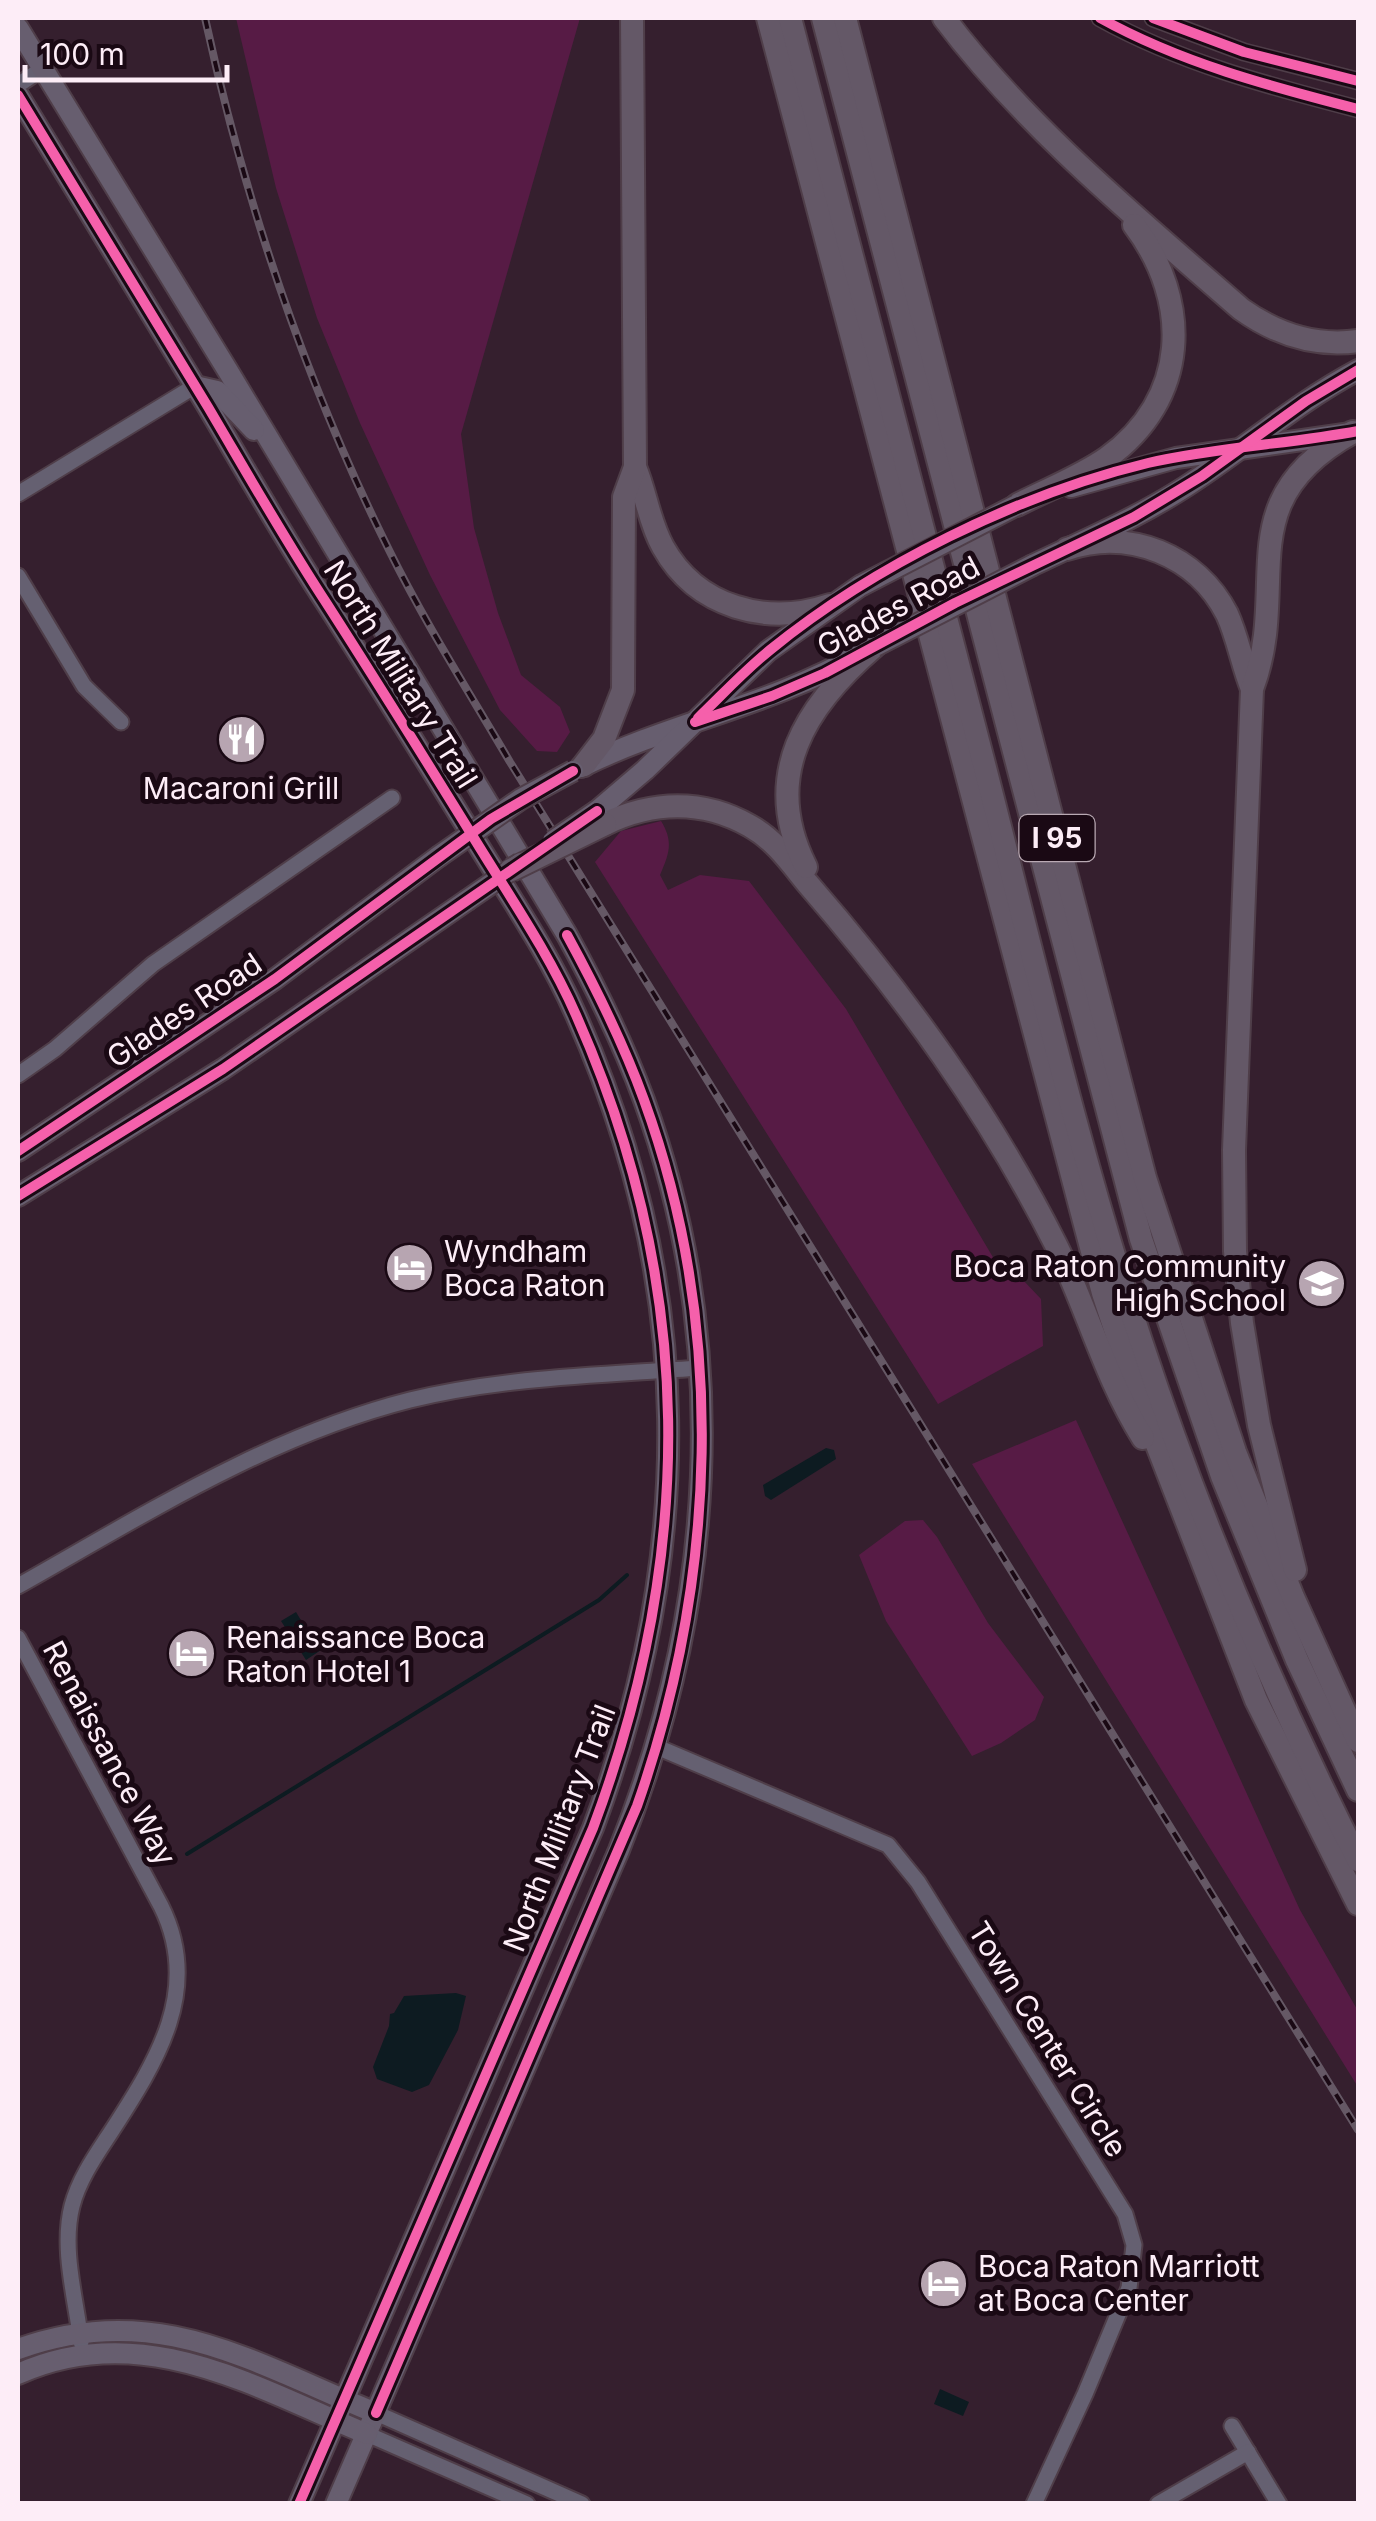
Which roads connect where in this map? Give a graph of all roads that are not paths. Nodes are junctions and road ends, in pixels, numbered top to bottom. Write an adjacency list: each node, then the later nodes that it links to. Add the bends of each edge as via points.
1 (632, 18): 22 (highway)
2 (768, 18): 42 (highway, I 95, via 1075,1196 1128,1368)
3 (790, 18): 49 (highway, via 1118,1270 1230,1583)
4 (822, 18): 48 (highway, via 1156,1286 1258,1568)
5 (845, 18): 45 (highway, I 95, via 1146,1178 1219,1409)
6 (944, 18): 15 (highway, via 1004,90)
7 (1100, 18): 14 (street, via 1209,67)
8 (1153, 18): 11 (street, via 1244,52)
9 (18, 28): 10 (main road, North Military Trail)
10 (42, 69): 12 (street); 21 (main road, North Military Trail)
11 (1358, 80)
12 (18, 84)
13 (18, 95): 18 (main road, North Military Trail)
14 (1358, 109)
15 (1108, 190): 16 (highway, via 1263,323 1308,340); 24 (highway, via 1166,282 1174,337 1166,380 1148,418 1119,448)
16 (1358, 341)
17 (1358, 370): 20 (main road, Glades Road)
18 (195, 386): 21 (main road, via 223,396); 23 (street); 41 (main road, North Military Trail, via 542,948 576,1015 633,1178 654,1266)
19 (1356, 432): 20 (main road, Glades Road); 29 (highway, via 1304,466 1277,511 1268,546 1264,658)
20 (1242, 447): 24 (main road, Glades Road, via 1148,464); 25 (main road, Glades Road, via 1149,509)
21 (283, 461): 40 (main road, North Military Trail, via 605,1006 666,1171 688,1260)
22 (635, 467): 27 (highway, via 664,549 694,584 729,605 769,615); 32 (highway, via 624,496 623,690 604,739)
23 (18, 494)
24 (1017, 505): 27 (main road, Glades Road, bridge)
25 (1066, 549): 28 (main road, Glades Road, bridge); 29 (highway, via 1120,541 1184,565 1224,610)
26 (18, 576): 30 (street, via 84,686)
27 (830, 605): 31 (main road, Glades Road, via 768,651)
28 (874, 646): 31 (main road, Glades Road, via 772,696); 36 (highway, via 812,711 789,775 794,840)
29 (1252, 688): 45 (highway, via 1235,1251 1259,1425)
30 (122, 722)
31 (695, 722): 32 (main road, Glades Road); 34 (main road, Glades Road)
32 (578, 768): 38 (main road, Glades Road, bridge, via 521,799 275,978)
33 (392, 798): 37 (street, via 153,964)
34 (601, 817): 35 (highway, bridge); 36 (highway, via 662,806 726,815 778,846)
35 (511, 870): 39 (main road, bridge, via 144,1121)
36 (832, 908): 42 (highway, via 984,1114 1058,1248 1124,1408)
37 (18, 1074)
38 (18, 1151)
39 (18, 1196)
40 (699, 1368): 41 (street); 47 (main road, North Military Trail, via 702,1486 694,1577)
41 (667, 1370): 43 (street, via 500,1384 359,1416 238,1464); 51 (main road, North Military Trail, via 667,1512 645,1660 610,1780)
42 (1172, 1482): 50 (highway, I 95, via 1256,1700)
43 (18, 1586)
44 (18, 1638): 55 (street, Renaissance Way, via 175,1940 174,2006 162,2046 72,2206 68,2242)
45 (1314, 1644): 46 (highway, I 95)
46 (1358, 1741)
47 (657, 1746): 53 (main road, North Military Trail); 69 (street, Town Center Circle, via 888,1845 918,1882 1126,2214 1134,2245 1129,2288)
48 (1358, 1790)
49 (1358, 1860)
50 (1358, 1904)
51 (544, 1940): 52 (main road, North Military Trail); 53 (main road)
52 (526, 1982): 54 (main road); 59 (main road, North Military Trail)
53 (554, 2000): 54 (main road, North Military Trail)
54 (528, 2060): 60 (main road, North Military Trail)
55 (80, 2333): 56 (main road); 57 (street, Renaissance Way); 59 (main road, via 139,2330 195,2339)
56 (18, 2349)
57 (83, 2356): 58 (main road); 61 (main road, via 178,2358)
58 (18, 2374)
59 (344, 2400): 60 (main road); 61 (main road, North Military Trail)
60 (376, 2412): 63 (main road, North Military Trail); 68 (street)
61 (334, 2421): 63 (main road); 65 (main road, North Military Trail)
62 (1232, 2426): 64 (street)
63 (367, 2434): 66 (main road, North Military Trail); 67 (street)
64 (1248, 2452): 70 (street); 71 (street)
65 (299, 2504)
66 (336, 2504)
67 (527, 2504)
68 (582, 2504)
69 (1034, 2504)
70 (1158, 2504)
71 (1280, 2504)

